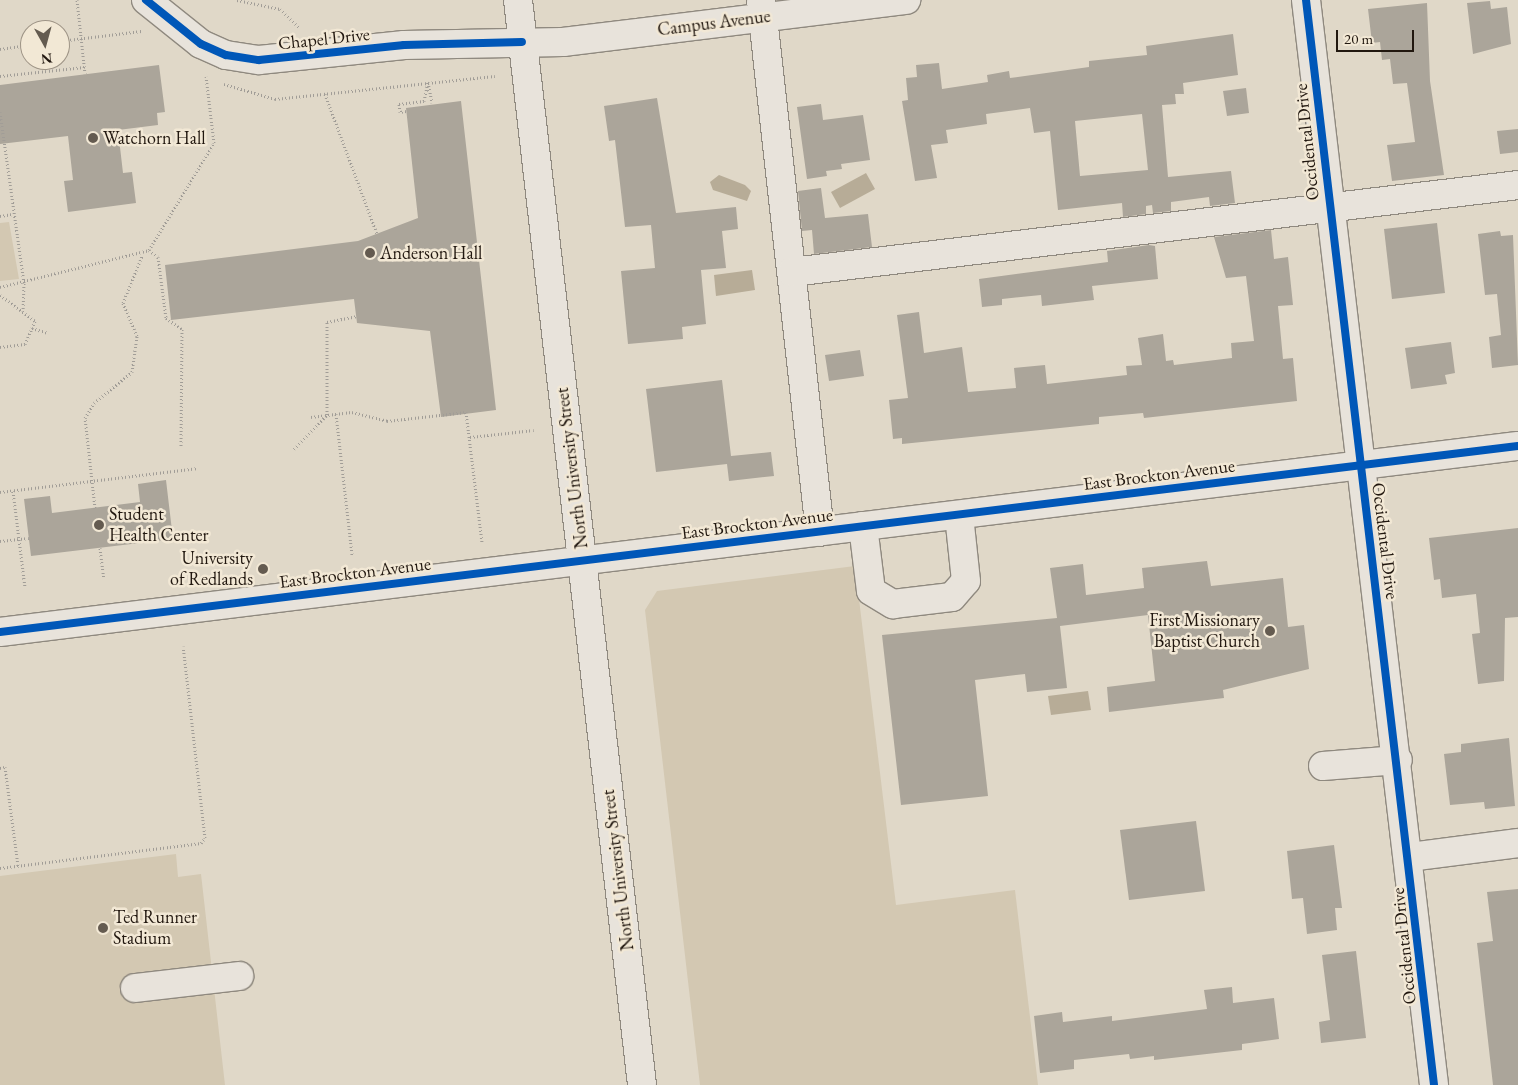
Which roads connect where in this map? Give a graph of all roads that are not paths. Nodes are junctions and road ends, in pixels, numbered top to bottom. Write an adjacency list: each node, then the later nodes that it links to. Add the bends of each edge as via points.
1 (146, 0): 6 (street, Chapel Drive, via 201,44 226,55 259,60 404,45)
2 (518, 0): 6 (street, North University Street)
3 (906, 0): 5 (street, Campus Avenue)
4 (1306, 0): 8 (street, Occidental Drive)
5 (762, 9): 6 (street, Campus Avenue, via 563,42); 9 (street)
6 (522, 42): 15 (street, North University Street)
7 (1518, 185): 8 (street)
8 (1330, 207): 9 (street); 11 (street, Occidental Drive)
9 (792, 272): 14 (street)
10 (1518, 446): 11 (street, East Brockton Avenue)
11 (1360, 465): 12 (street, East Brockton Avenue); 17 (street, Occidental Drive)
12 (959, 515): 13 (street, East Brockton Avenue); 13 (street, via 966,581 952,597 893,604 872,591)
13 (863, 526): 14 (street, East Brockton Avenue)
14 (820, 532): 15 (street, East Brockton Avenue)
15 (582, 560): 16 (street, East Brockton Avenue); 23 (street, North University Street)
16 (0, 632)
17 (1398, 760): 18 (street); 20 (street, Occidental Drive)
18 (1322, 766)
19 (1518, 843): 20 (street)
20 (1409, 857): 24 (street, Occidental Drive)
21 (239, 976): 22 (street)
22 (136, 988)
23 (642, 1085)
24 (1434, 1085)

